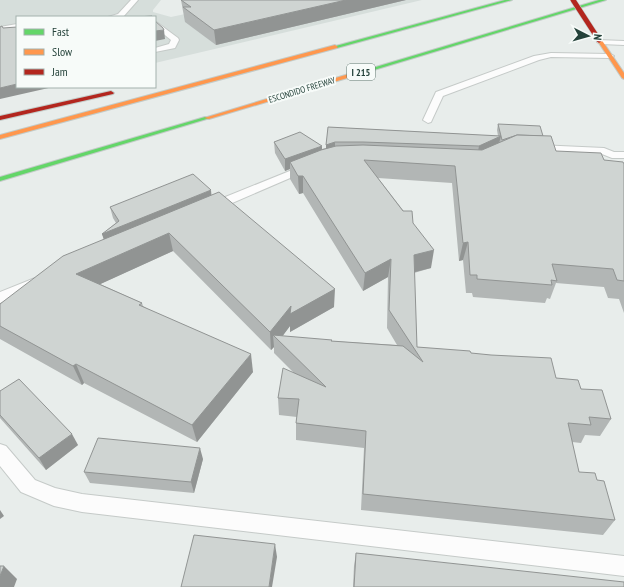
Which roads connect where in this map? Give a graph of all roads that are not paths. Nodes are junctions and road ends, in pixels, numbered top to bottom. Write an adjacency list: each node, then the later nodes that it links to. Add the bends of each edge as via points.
1 (135, 0): 5 (lane)
2 (510, 0): 9 (main road)
3 (573, 0): 10 (main road, bridge)
4 (604, 0): 20 (main road, ESCONDIDO FREEWAY / I 215)
5 (120, 16)
6 (156, 24): 12 (lane, via 175,40 172,46)
7 (16, 26): 8 (lane)
8 (0, 29)
9 (397, 31): 14 (main road); 19 (main road)
10 (600, 41): 11 (lane); 13 (main road)
11 (624, 43)
12 (156, 50)
13 (610, 56): 15 (main road); 18 (lane, via 552,55 537,58 439,94)
14 (202, 73)
15 (624, 77)
16 (122, 90): 17 (main road)
17 (0, 118)
18 (428, 120)
19 (0, 137)
20 (118, 144): 26 (main road, ESCONDIDO FREEWAY / I 215); 27 (main road)
21 (526, 147): 23 (lane)
22 (624, 149): 23 (lane, via 608,148)
23 (604, 151): 24 (lane)
24 (624, 155)
25 (316, 163): 28 (lane)
26 (0, 179)
27 (0, 188)
28 (198, 213)
29 (44, 279): 30 (lane)
30 (0, 298)
31 (0, 452): 32 (lane, via 28,486 61,499)
32 (624, 566)

